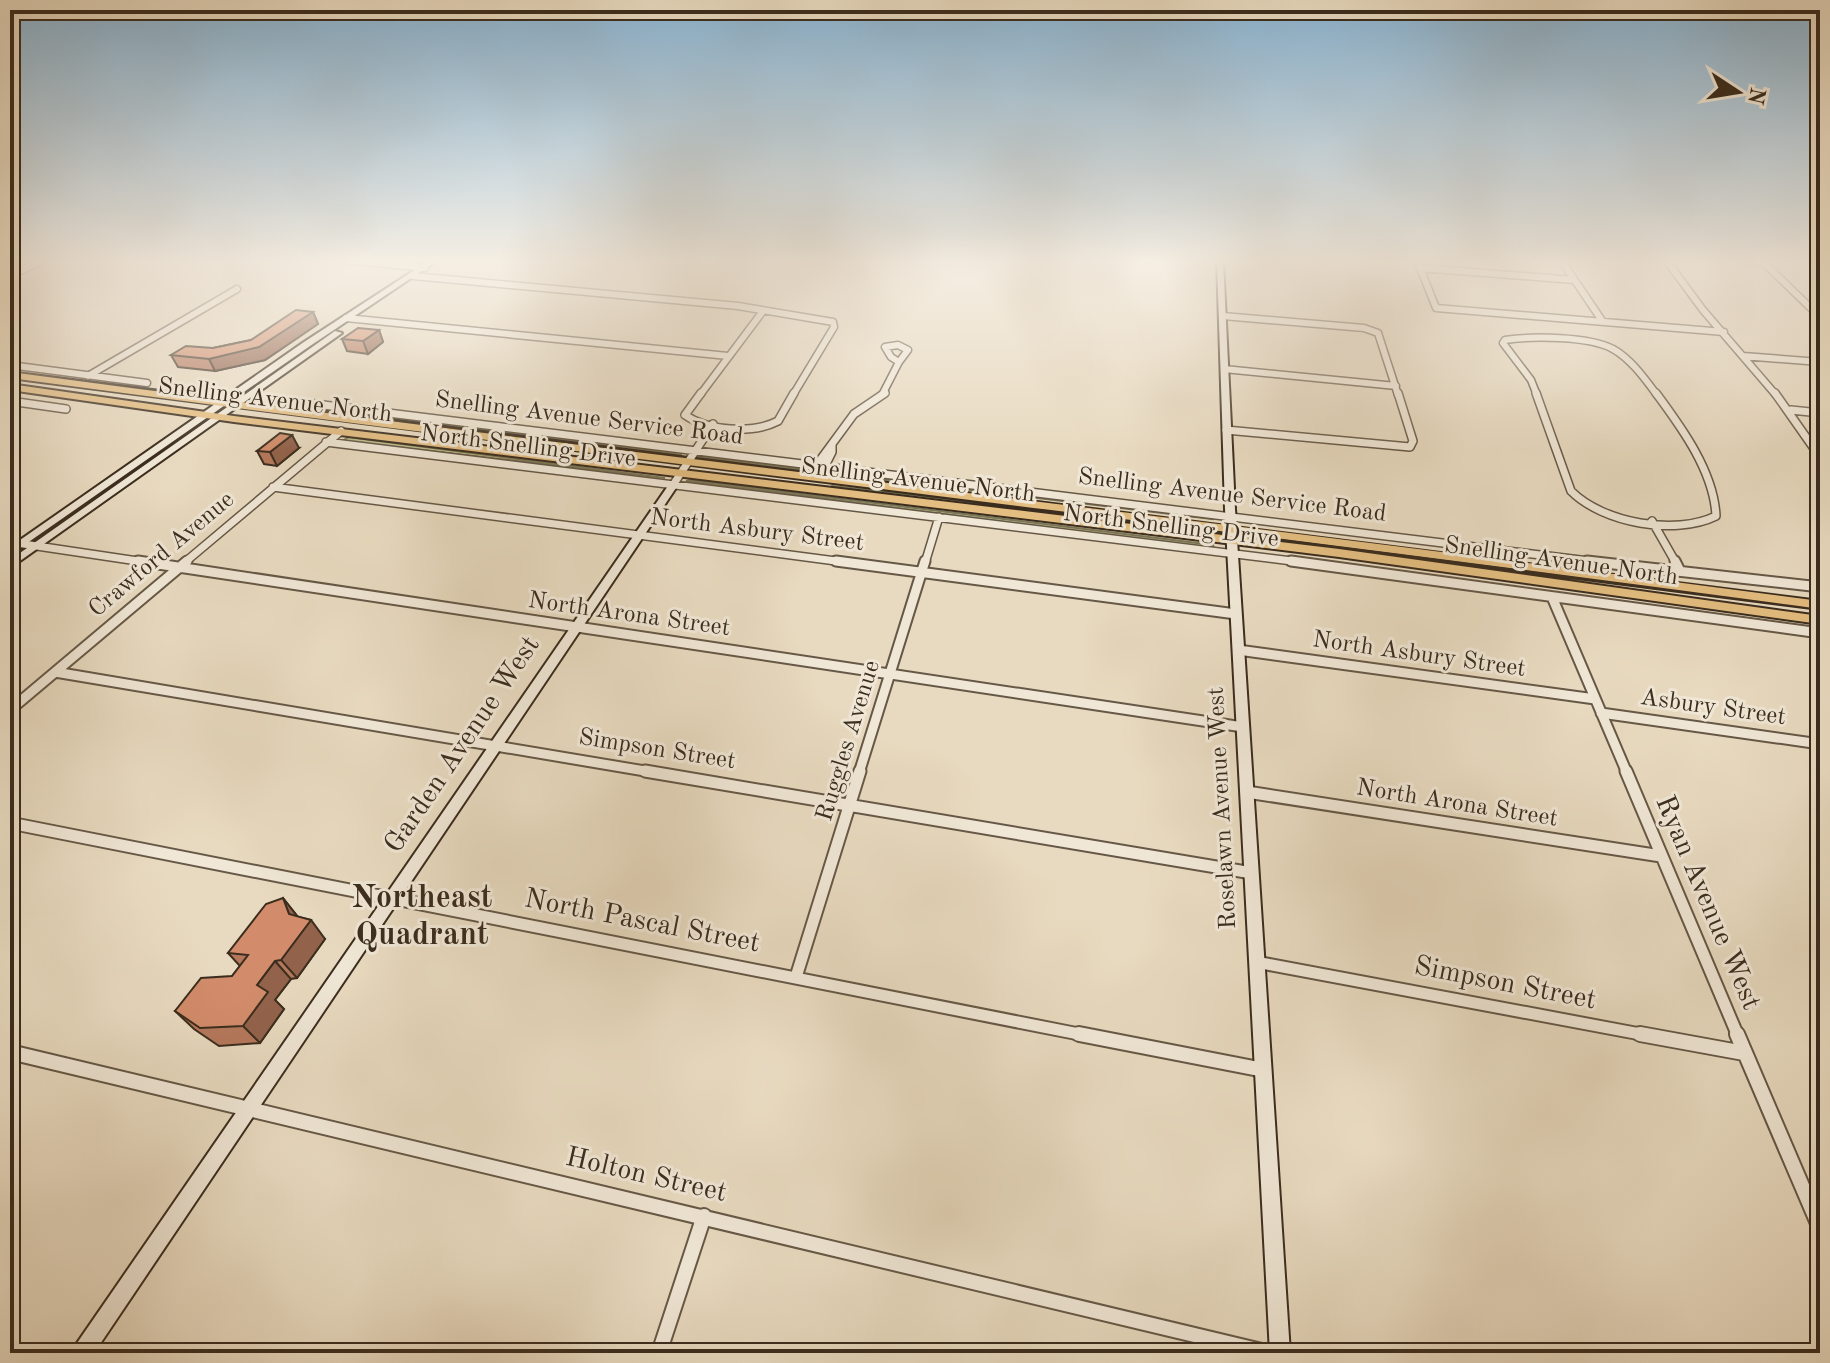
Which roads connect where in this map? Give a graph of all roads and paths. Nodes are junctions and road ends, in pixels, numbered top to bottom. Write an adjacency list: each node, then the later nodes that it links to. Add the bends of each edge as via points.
1 (178, 324): 19 (street)
2 (338, 324): 25 (street)
3 (352, 324): 26 (street)
4 (405, 324): 12 (street)
5 (753, 324): 12 (street)
6 (833, 324): 34 (street, via 775,424 760,429)
7 (1223, 324): 17 (street, Roselawn Avenue West)
8 (1304, 324): 21 (street, via 1380,335)
9 (1622, 324): 11 (street)
10 (1717, 324): 11 (street)
11 (1724, 332): 13 (street)
12 (728, 356): 34 (street, via 685,415)
13 (1743, 356): 15 (street); 29 (street)
14 (899, 362): 40 (street, via 886,393 854,414)
15 (1820, 362)
16 (10, 365): 19 (street)
17 (1224, 369): 21 (street); 36 (street, Roselawn Avenue West)
18 (10, 375): 25 (main road, Snelling Avenue North)
19 (88, 376): 20 (street)
20 (147, 383)
21 (1396, 386): 36 (street, via 1413,441 1405,448)
22 (10, 387): 31 (main road, Snelling Avenue North)
23 (10, 401): 27 (street)
24 (307, 403): 28 (street, Snelling Avenue Service Road)
25 (221, 404): 26 (main road, Snelling Avenue North); 31 (street)
26 (234, 406): 32 (street); 33 (main road, Snelling Avenue North)
27 (66, 409)
28 (367, 410): 33 (street); 41 (street, Snelling Avenue Service Road)
29 (1791, 410): 30 (street); 39 (street)
30 (1820, 413)
31 (206, 414): 32 (main road, Snelling Avenue North); 47 (street)
32 (218, 417): 37 (main road, Snelling Avenue North); 48 (street)
33 (354, 421): 35 (main road, Snelling Avenue North)
34 (713, 424): 41 (street)
35 (384, 425): 37 (main road); 41 (main road, Snelling Avenue North)
36 (1226, 430): 46 (street, Roselawn Avenue West)
37 (341, 431): 38 (street, Crawford Avenue); 41 (main road, Snelling Avenue North)
38 (326, 442): 41 (street, North Snelling Drive); 42 (street, Crawford Avenue)
39 (1820, 457)
40 (819, 467): 41 (street, Snelling Avenue Service Road); 46 (street, Snelling Avenue Service Road)
41 (683, 468): 43 (street, North Snelling Drive); 45 (street, Garden Avenue West); 46 (main road, Snelling Avenue North)
42 (273, 487): 45 (street, North Asbury Street); 51 (street, Crawford Avenue)
43 (939, 517): 46 (street, North Snelling Drive); 53 (street, Ruggles Avenue)
44 (1652, 521): 44 (street, via 1697,524 1718,511 1691,446 1659,398 1611,348 1513,338 1503,343 1531,380 1574,497 1600,512); 52 (street)
45 (638, 535): 53 (street, North Asbury Street); 59 (street, Garden Avenue West)
46 (1232, 535): 52 (street, Snelling Avenue Service Road); 55 (street, North Snelling Drive); 56 (main road, Snelling Avenue North); 57 (street, Roselawn Avenue West); 58 (main road, Snelling Avenue North)
47 (15, 544): 48 (street, North Arona Street); 49 (street)
48 (35, 547): 50 (street); 51 (street, North Arona Street)
49 (10, 552)
50 (10, 565)
51 (175, 569): 59 (street, North Arona Street); 62 (street, Crawford Avenue)
52 (1680, 571): 54 (street, Snelling Avenue Service Road)
53 (922, 572): 57 (street, North Asbury Street); 63 (street, Ruggles Avenue)
54 (1820, 587)
55 (1552, 597): 60 (street, North Snelling Drive); 64 (street, Ryan Avenue West)
56 (1820, 605)
57 (1236, 614): 61 (street, Roselawn Avenue West)
58 (1820, 620)
59 (575, 627): 63 (street, North Arona Street); 69 (street, Garden Avenue West)
60 (1820, 633)
61 (1238, 650): 64 (street, North Asbury Street); 67 (street, Roselawn Avenue West)
62 (55, 672): 65 (street, Crawford Avenue); 69 (street, Simpson Street)
63 (891, 674): 67 (street, North Arona Street); 71 (street, Ruggles Avenue)
64 (1595, 699): 66 (street, Ryan Avenue West)
65 (10, 710)
66 (1601, 713): 68 (street, Asbury Street); 73 (street, Ryan Avenue West)
67 (1243, 727): 70 (street, Roselawn Avenue West)
68 (1820, 744)
69 (494, 745): 71 (street, Simpson Street); 75 (street, Garden Avenue West)
70 (1247, 792): 73 (street, North Arona Street); 74 (street, Roselawn Avenue West)
71 (850, 805): 74 (street, Simpson Street); 77 (street, Ruggles Avenue)
72 (10, 823): 75 (street, North Pascal Street)
73 (1661, 856): 79 (street, Ryan Avenue West)
74 (1252, 873): 76 (street, Roselawn Avenue West)
75 (390, 897): 77 (street, North Pascal Street); 81 (street, Garden Avenue West)
76 (1256, 962): 79 (street, Simpson Street); 80 (street, Roselawn Avenue West)
77 (796, 977): 80 (street, North Pascal Street)
78 (10, 1052): 81 (street, Holton Street)
79 (1744, 1053): 83 (street, Ryan Avenue West)
80 (1264, 1070): 87 (street, Roselawn Avenue West)
81 (248, 1109): 82 (street, Holton Street); 84 (street, Garden Avenue West)
82 (704, 1216): 85 (street); 86 (street, Holton Street)
83 (1820, 1228)
84 (82, 1353)
85 (659, 1353)
86 (1270, 1353)
87 (1280, 1353)

